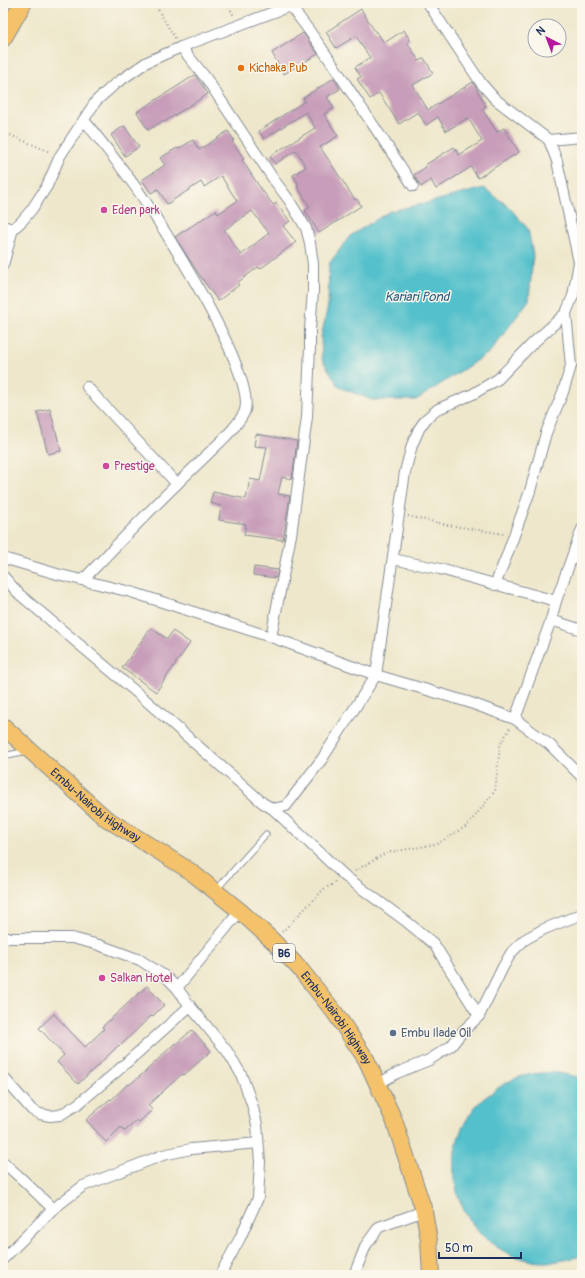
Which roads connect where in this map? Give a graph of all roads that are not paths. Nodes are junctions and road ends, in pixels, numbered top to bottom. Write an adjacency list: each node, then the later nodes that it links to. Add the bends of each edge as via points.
1 (23, 3): 4 (highway)
2 (428, 3): 8 (street, via 494,99)
3 (294, 5): 5 (street); 9 (street)
4 (3, 38)
5 (181, 47): 6 (street, via 147,62 115,84 96,101); 25 (street, via 206,78 289,200 306,228 310,243 313,291 307,417 291,535)
6 (84, 120): 11 (street, via 60,156 47,186 32,209); 15 (street, via 149,207 184,265 225,338 244,387 245,412 233,430)
7 (582, 137): 8 (street)
8 (549, 140): 13 (street, via 557,161 579,262 573,296)
9 (413, 186)
10 (3, 226): 11 (street)
11 (13, 230): 12 (street)
12 (3, 265)
13 (566, 312): 18 (street, via 498,379 438,409 426,419 412,445 405,472); 21 (street, via 572,366 546,433 530,491)
14 (87, 387): 15 (street)
15 (177, 484): 20 (street)
16 (582, 530): 22 (street)
17 (3, 558): 20 (street)
18 (393, 559): 21 (street); 26 (street)
19 (3, 576): 32 (street, via 19,594)
20 (83, 580): 25 (street, via 131,592)
21 (495, 585): 22 (street)
22 (556, 601): 23 (street)
23 (551, 620): 24 (street); 27 (street)
24 (582, 630)
25 (271, 637): 26 (street)
26 (376, 675): 27 (street, via 468,702); 32 (street, via 322,759 286,806)
27 (515, 719): 31 (street, via 550,745)
28 (3, 726): 29 (main road, Embu-Nairobi Highway / B6)
29 (30, 750): 30 (lane); 34 (main road, Embu-Nairobi Highway / B6, via 104,817 190,871)
30 (3, 756)
31 (582, 777)
32 (273, 809): 40 (street, via 346,877 434,944)
33 (266, 834): 34 (lane)
34 (215, 891): 35 (main road, Embu-Nairobi Highway / B6)
35 (240, 911): 38 (street); 42 (main road, Embu-Nairobi Highway / B6, via 300,969 335,1013 366,1059)
36 (582, 914): 40 (street, via 544,928 524,940 511,953)
37 (3, 938): 38 (street, via 72,938 99,945 140,960)
38 (177, 988): 39 (street)
39 (190, 1006): 41 (street, via 116,1073 60,1115 45,1115 32,1110); 43 (street, via 227,1051 241,1074 252,1104)
40 (479, 1016): 42 (street, via 451,1046 429,1060)
41 (3, 1077)
42 (378, 1084): 46 (main road, Embu-Nairobi Highway / B6, via 394,1120)
43 (258, 1143): 45 (street, via 191,1149 163,1155 83,1186); 48 (street, via 258,1198)
44 (3, 1162): 45 (street)
45 (53, 1209): 47 (street)
46 (424, 1211): 49 (street, via 379,1227 366,1245); 50 (main road, Embu-Nairobi Highway / B6)
47 (3, 1259)
48 (220, 1275)
49 (354, 1275)
50 (431, 1275)

